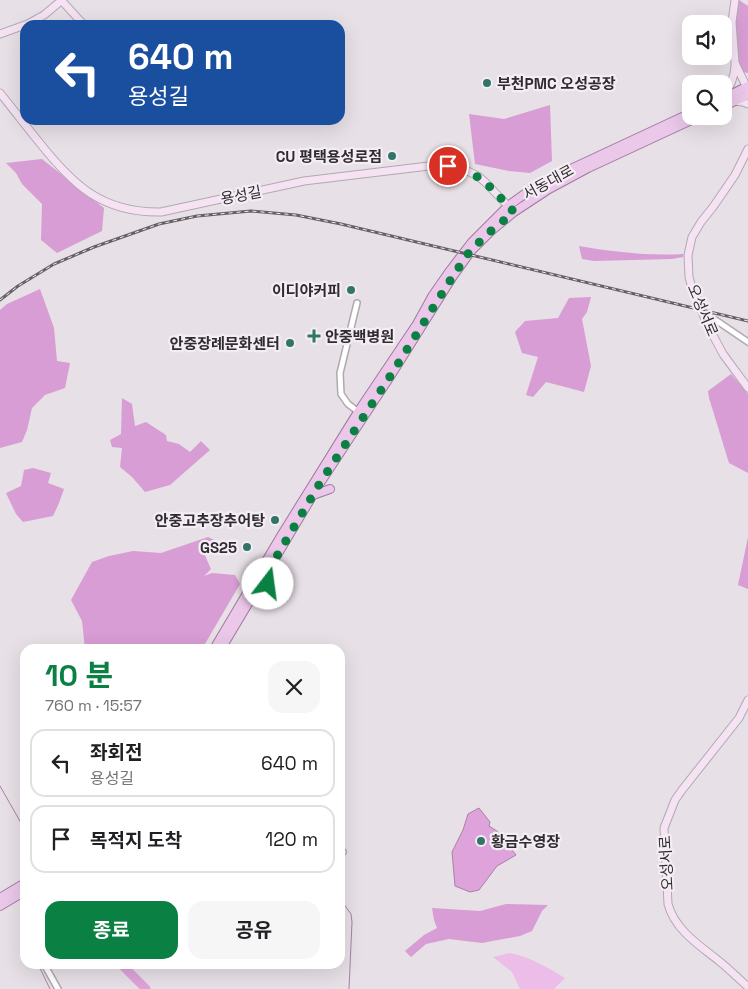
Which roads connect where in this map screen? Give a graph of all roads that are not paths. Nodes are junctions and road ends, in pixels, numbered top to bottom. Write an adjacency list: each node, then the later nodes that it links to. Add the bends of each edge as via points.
1 (736, 0): 7 (street, via 732,22)
2 (62, 1): 3 (street); 4 (street)
3 (34, 20)
4 (79, 20)
5 (20, 27): 6 (street)
6 (0, 34)
7 (736, 67): 8 (street); 9 (street); 10 (street)
8 (748, 77)
9 (732, 83)
10 (747, 87): 12 (main road)
11 (0, 93): 17 (street, 용성길)
12 (732, 93)
13 (748, 95): 14 (main road)
14 (734, 101): 15 (street)
15 (748, 104)
16 (682, 117): 21 (main road, 서동대로, via 558,174 526,193)
17 (20, 118)
18 (682, 124): 21 (main road, 서동대로, via 588,168)
19 (25, 125): 21 (street, 용성길, via 82,188 128,210 167,211 304,181 436,165 459,167 478,176)
20 (748, 148): 23 (street, 오성서로, via 734,175 692,237 688,255 689,276)
21 (511, 209): 26 (main road, 서동대로, via 478,236 458,258)
22 (357, 303): 26 (street, via 340,372 341,394)
23 (702, 312): 24 (street); 25 (street, 오성서로, via 723,354)
24 (748, 342)
25 (748, 388)
26 (362, 414): 28 (main road, 서동대로); 29 (main road, 서동대로, via 281,536)
27 (330, 489): 28 (main road)
28 (313, 496): 30 (main road, 서동대로)
29 (217, 644)
30 (224, 644)
31 (748, 700): 37 (street, 오성서로, via 739,718 678,795 664,828 670,913 691,940)
32 (20, 886): 34 (main road)
33 (20, 894): 35 (main road)
34 (0, 898)
35 (0, 906)
36 (47, 969): 38 (street)
37 (748, 987)
38 (58, 989)

